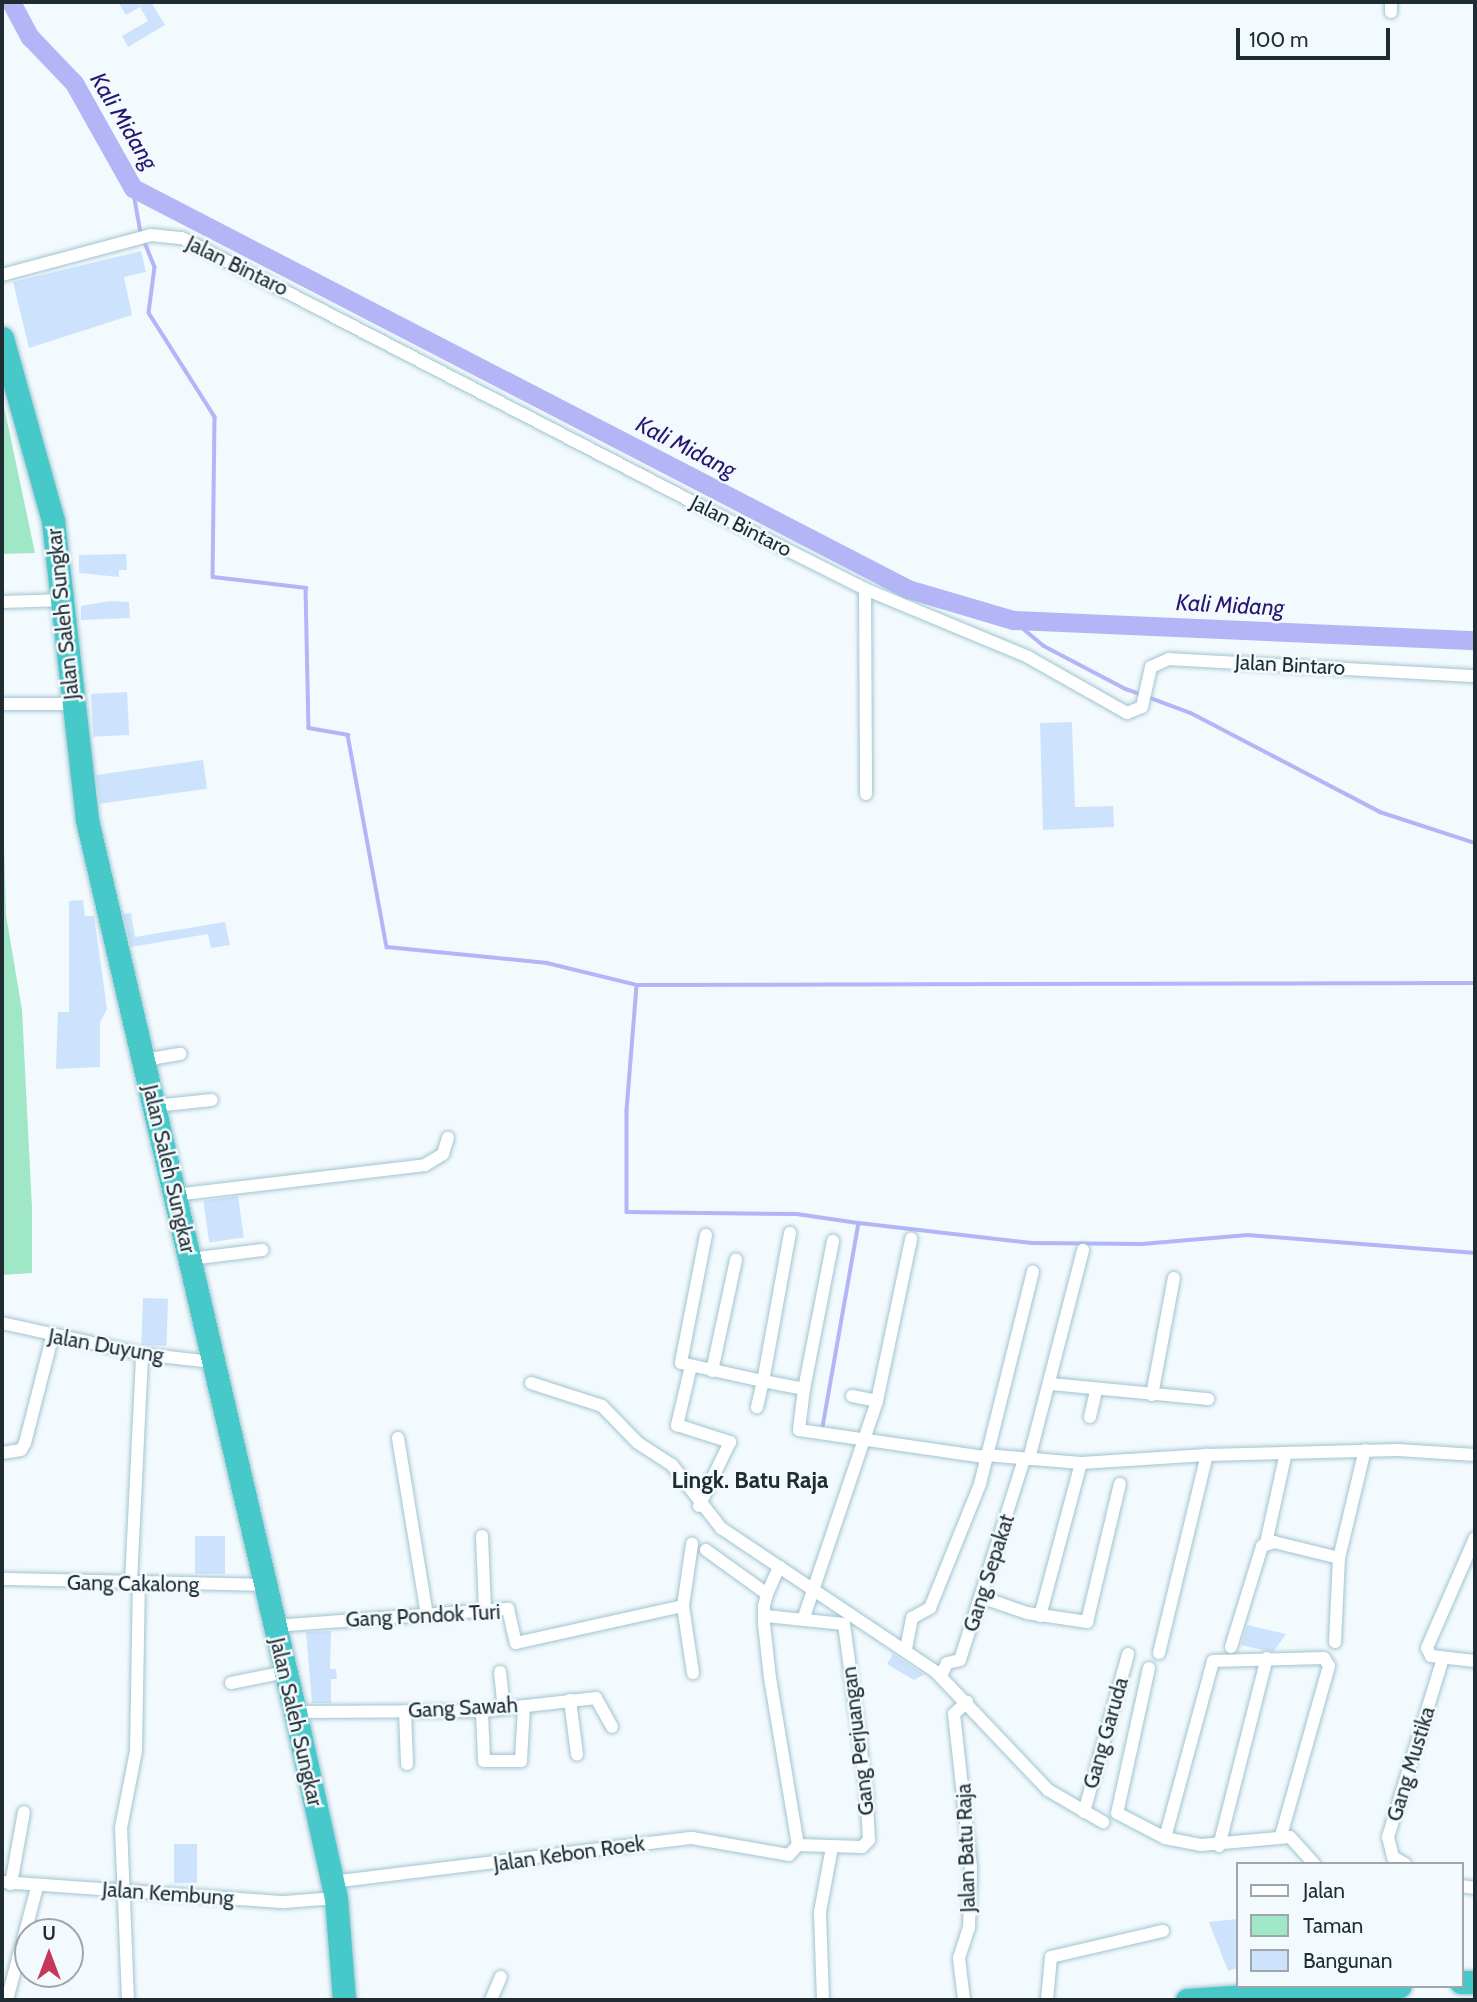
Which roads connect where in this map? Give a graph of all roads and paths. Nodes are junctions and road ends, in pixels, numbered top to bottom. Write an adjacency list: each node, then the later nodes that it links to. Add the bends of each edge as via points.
1 (2, 275): 3 (street, Jalan Bintaro, via 145,237 181,238)
2 (2, 338): 4 (highway, Jalan Saleh Sungkar, via 53,522)
3 (865, 589): 6 (street, Jalan Bintaro, via 1028,657 1123,711 1138,713 1153,666 1169,659); 9 (street)
4 (65, 600): 5 (street); 8 (highway, Jalan Saleh Sungkar)
5 (2, 602)
6 (1475, 676)
7 (2, 704): 8 (street)
8 (73, 704): 11 (highway, Jalan Saleh Sungkar, via 87,820)
9 (866, 794)
10 (180, 1054): 11 (street)
11 (145, 1060): 13 (highway, Jalan Saleh Sungkar)
12 (212, 1100): 13 (street)
13 (155, 1106): 15 (highway, Jalan Saleh Sungkar)
14 (448, 1138): 15 (street, via 443,1154 425,1165)
15 (175, 1195): 22 (highway, Jalan Saleh Sungkar)
16 (790, 1233): 32 (street)
17 (706, 1235): 30 (street, via 681,1359)
18 (911, 1239): 40 (street)
19 (833, 1241): 35 (street)
20 (262, 1250): 22 (street)
21 (1083, 1250): 34 (street, Gang Sepakat)
22 (190, 1259): 29 (highway, Jalan Saleh Sungkar)
23 (736, 1260): 31 (street)
24 (1033, 1271): 50 (street)
25 (1174, 1278): 37 (street)
26 (2, 1323): 27 (street, Jalan Duyung)
27 (52, 1338): 28 (street, Jalan Duyung); 46 (street, via 25,1443 21,1450)
28 (142, 1354): 29 (street, Jalan Duyung); 63 (street)
29 (212, 1362): 64 (highway, Jalan Saleh Sungkar)
30 (691, 1366): 31 (street); 54 (street, via 677,1425 730,1442)
31 (712, 1371): 32 (street)
32 (763, 1381): 35 (street); 41 (street)
33 (531, 1383): 54 (street, via 603,1406 638,1443 672,1465)
34 (1051, 1384): 36 (street); 51 (street, Gang Sepakat)
35 (804, 1388): 44 (street, via 799,1430)
36 (1096, 1391): 37 (street); 42 (street)
37 (1152, 1395): 39 (street)
38 (852, 1396): 40 (street)
39 (1208, 1399)
40 (877, 1401): 44 (street)
41 (757, 1407)
42 (1090, 1417)
43 (398, 1438): 70 (street)
44 (863, 1440): 50 (street); 65 (street)
45 (1366, 1450): 47 (street); 49 (street); 60 (street)
46 (2, 1452)
47 (1286, 1453): 48 (street); 57 (street)
48 (1208, 1455): 52 (street); 78 (street)
49 (1475, 1455)
50 (984, 1456): 51 (street); 77 (street, via 935,1596 930,1608 912,1618)
51 (1027, 1459): 52 (street); 67 (street, Gang Sepakat)
52 (1081, 1463): 72 (street)
53 (1120, 1484): 72 (street, via 1089,1620)
54 (699, 1506): 61 (street)
55 (482, 1536): 69 (street)
56 (1475, 1538): 81 (street, via 1427,1653)
57 (1266, 1543): 60 (street); 76 (street)
58 (692, 1544): 68 (street)
59 (706, 1550): 66 (street)
60 (1339, 1558): 75 (street)
61 (779, 1567): 65 (street); 66 (street)
62 (2, 1579): 63 (street, Gang Cakalong)
63 (135, 1584): 64 (street, Gang Cakalong); 111 (street, via 136,1751 121,1828)
64 (264, 1585): 74 (highway, Jalan Saleh Sungkar)
65 (810, 1589): 73 (street); 77 (street)
66 (768, 1594): 71 (street)
67 (981, 1598): 72 (street); 87 (street, Gang Sepakat, via 960,1660 947,1663)
68 (683, 1606): 69 (street, Gang Pondok Turi, via 516,1643 510,1610); 86 (street)
69 (485, 1610): 70 (street, Gang Pondok Turi)
70 (427, 1616): 74 (street, Gang Pondok Turi)
71 (765, 1616): 73 (street, Gang Perjuangan); 104 (street)
72 (1040, 1616)
73 (804, 1617): 106 (street, Gang Perjuangan, via 844,1625 866,1787 867,1844)
74 (274, 1626): 84 (highway, Jalan Saleh Sungkar)
75 (1335, 1642)
76 (1231, 1647)
77 (906, 1649): 87 (street)
78 (1159, 1653)
79 (1128, 1654): 100 (street, Gang Garuda)
80 (1267, 1658): 102 (street, via 1324,1658 1329,1666); 103 (street, via 1219,1660 1208,1667); 105 (street)
81 (1443, 1658): 82 (street); 108 (street, Gang Mustika, via 1388,1837 1393,1857)
82 (1475, 1661)
83 (1149, 1668): 103 (street, via 1115,1809)
84 (285, 1672): 88 (street); 95 (highway, Jalan Saleh Sungkar)
85 (500, 1672): 92 (street)
86 (693, 1673)
87 (941, 1676): 90 (street)
88 (231, 1683)
89 (570, 1699): 91 (street, Gang Sawah); 96 (street, Gang Sawah, via 600,1699); 97 (street)
90 (967, 1702): 100 (street, via 1048,1790); 122 (street, Jalan Batu Raja, via 954,1714 971,1868 968,1928 959,1958)
91 (524, 1706): 92 (street, Gang Sawah); 94 (street, via 521,1760 484,1760)
92 (504, 1709): 94 (street, Gang Sawah)
93 (405, 1711): 94 (street, Gang Sawah); 95 (street, Gang Sawah); 98 (street)
94 (482, 1711)
95 (295, 1712): 112 (highway, Jalan Saleh Sungkar)
96 (612, 1727)
97 (578, 1755)
98 (407, 1764)
99 (24, 1812): 109 (street)
100 (1084, 1812): 101 (street)
101 (1103, 1822)
102 (1281, 1836): 105 (street); 107 (street, via 1297,1842)
103 (1165, 1838): 105 (street)
104 (798, 1845): 106 (street, Gang Perjuangan); 112 (street, Jalan Kebon Roek, via 789,1855 692,1838)
105 (1219, 1846)
106 (832, 1847): 121 (street, via 820,1912)
107 (1312, 1862)
108 (1402, 1862)
109 (6, 1883): 110 (street, Jalan Kembung)
110 (37, 1887): 111 (street, Jalan Kembung); 117 (street)
111 (120, 1890): 112 (street, Jalan Kembung, via 284,1902); 118 (street)
112 (334, 1890): 119 (highway, Jalan Saleh Sungkar)
113 (1163, 1931): 123 (street, via 1051,1956)
114 (501, 1977): 120 (street)
115 (1377, 1988): 116 (highway)
116 (1284, 1998): 125 (highway)
117 (7, 2000)
118 (128, 2000)
119 (344, 2000)
120 (491, 2000)
121 (823, 2000)
122 (964, 2000)
123 (1047, 2000)
124 (1186, 2000): 125 (highway)
125 (1202, 2000)

